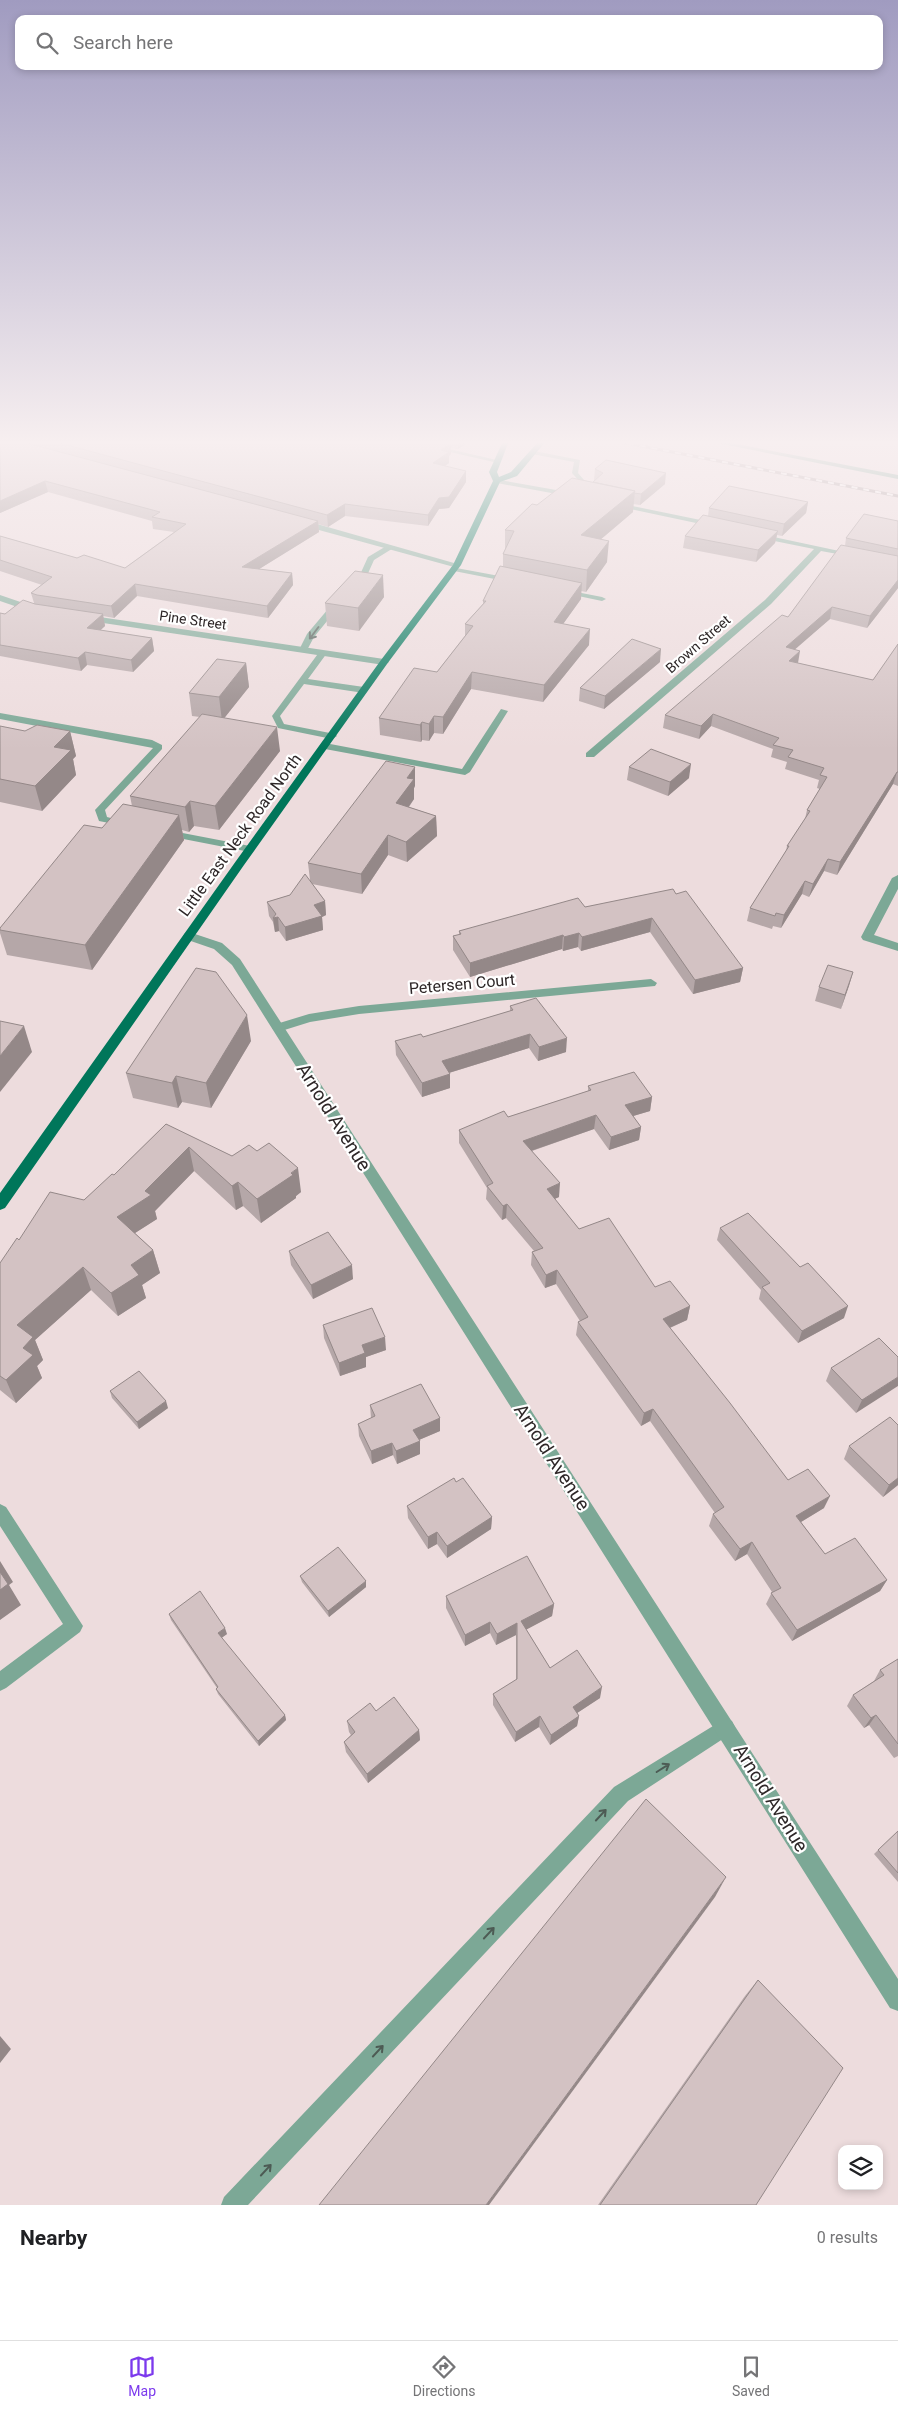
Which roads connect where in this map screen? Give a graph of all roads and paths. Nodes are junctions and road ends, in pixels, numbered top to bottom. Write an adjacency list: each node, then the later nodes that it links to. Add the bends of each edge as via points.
1 (379, 544): 4 (street)
2 (467, 544): 7 (main road, Little East Neck Road North)
3 (800, 544): 5 (street)
4 (390, 547): 7 (street); 10 (lane, via 371,559 361,580)
5 (819, 548): 6 (street); 25 (street, Brown Street, via 768,602)
6 (863, 557)
7 (456, 567): 8 (lane); 18 (main road, Little East Neck Road North)
8 (515, 581)
9 (554, 589): 13 (lane)
10 (349, 590)
11 (0, 598): 14 (street)
12 (343, 598): 16 (lane, one-way to 16, via 310,636)
13 (602, 599)
14 (48, 612)
15 (77, 616): 16 (street, Pine Street)
16 (303, 650): 17 (street, Pine Street)
17 (323, 653): 18 (street, Pine Street); 19 (lane)
18 (384, 662): 20 (main road, Little East Neck Road North)
19 (303, 681): 20 (lane); 23 (lane, via 276,716 281,726)
20 (364, 690): 23 (main road, Little East Neck Road North)
21 (504, 710): 24 (lane, via 465,772)
22 (0, 716): 26 (lane, via 152,743 159,747 100,810 102,819)
23 (332, 736): 24 (main road, Little East Neck Road North)
24 (325, 746): 28 (main road, Little East Neck Road North)
25 (590, 755)
26 (133, 827)
27 (153, 830): 28 (lane)
28 (250, 849): 30 (main road, Little East Neck Road North)
29 (898, 878): 31 (street, via 867,937)
30 (189, 936): 33 (street, Arnold Avenue, via 210,942 231,955); 34 (main road, Little East Neck Road North)
31 (898, 947)
32 (651, 983): 33 (street, Petersen Court, via 359,1010 309,1018)
33 (278, 1028): 37 (street, Arnold Avenue)
34 (0, 1204)
35 (0, 1512): 36 (lane, via 74,1626)
36 (0, 1682)
37 (726, 1727): 38 (street, Arnold Avenue); 39 (lane, one-way to 37, via 621,1794)
38 (898, 2000)
39 (232, 2205)

